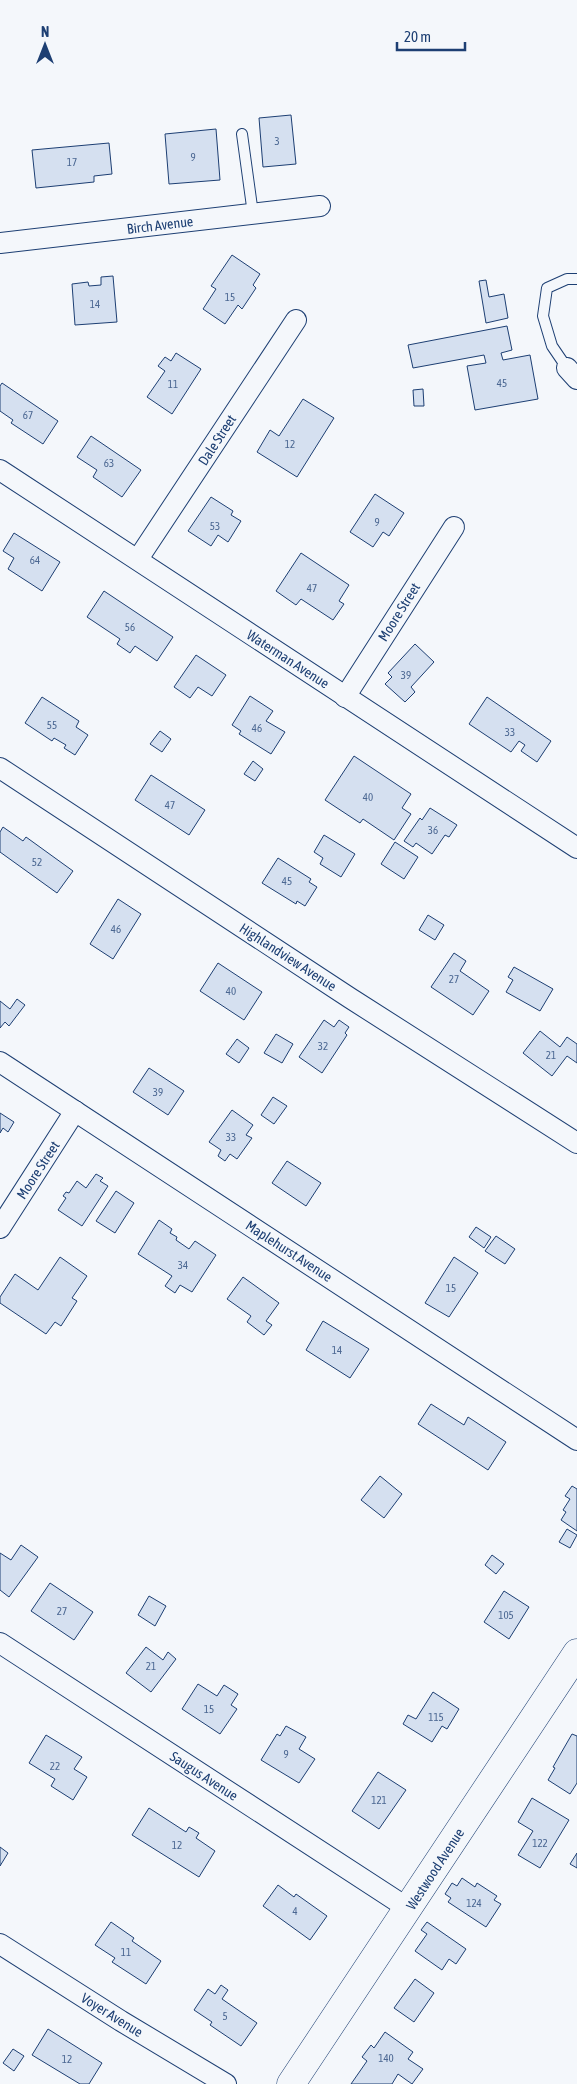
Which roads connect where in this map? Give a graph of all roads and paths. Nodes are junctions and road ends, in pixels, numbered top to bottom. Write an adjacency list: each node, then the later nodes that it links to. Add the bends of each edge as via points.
1 (242, 134): 3 (lane)
2 (320, 206): 3 (street, Birch Avenue)
3 (253, 214): 4 (street, Birch Avenue)
4 (0, 243)
5 (577, 279): 7 (lane, via 567,279 547,288 543,316 552,346)
6 (296, 320): 10 (street, Dale Street)
7 (572, 373)
8 (0, 470): 10 (street, Waterman Avenue)
9 (454, 527): 11 (street, Moore Street)
10 (138, 559): 11 (street, Waterman Avenue)
11 (345, 697): 13 (street, Waterman Avenue)
12 (0, 768): 16 (street, Highlandview Avenue)
13 (577, 848)
14 (0, 1062): 15 (street, Maplehurst Avenue)
15 (75, 1111): 17 (street, Moore Street); 18 (street, Maplehurst Avenue)
16 (577, 1143)
17 (0, 1228)
18 (577, 1440)
19 (0, 1643): 21 (street, Saugus Avenue)
20 (577, 1653): 21 (street, Westwood Avenue)
21 (409, 1909): 24 (street, Westwood Avenue)
22 (0, 1944): 23 (street, Voyer Avenue)
23 (226, 2084)
24 (291, 2084)

